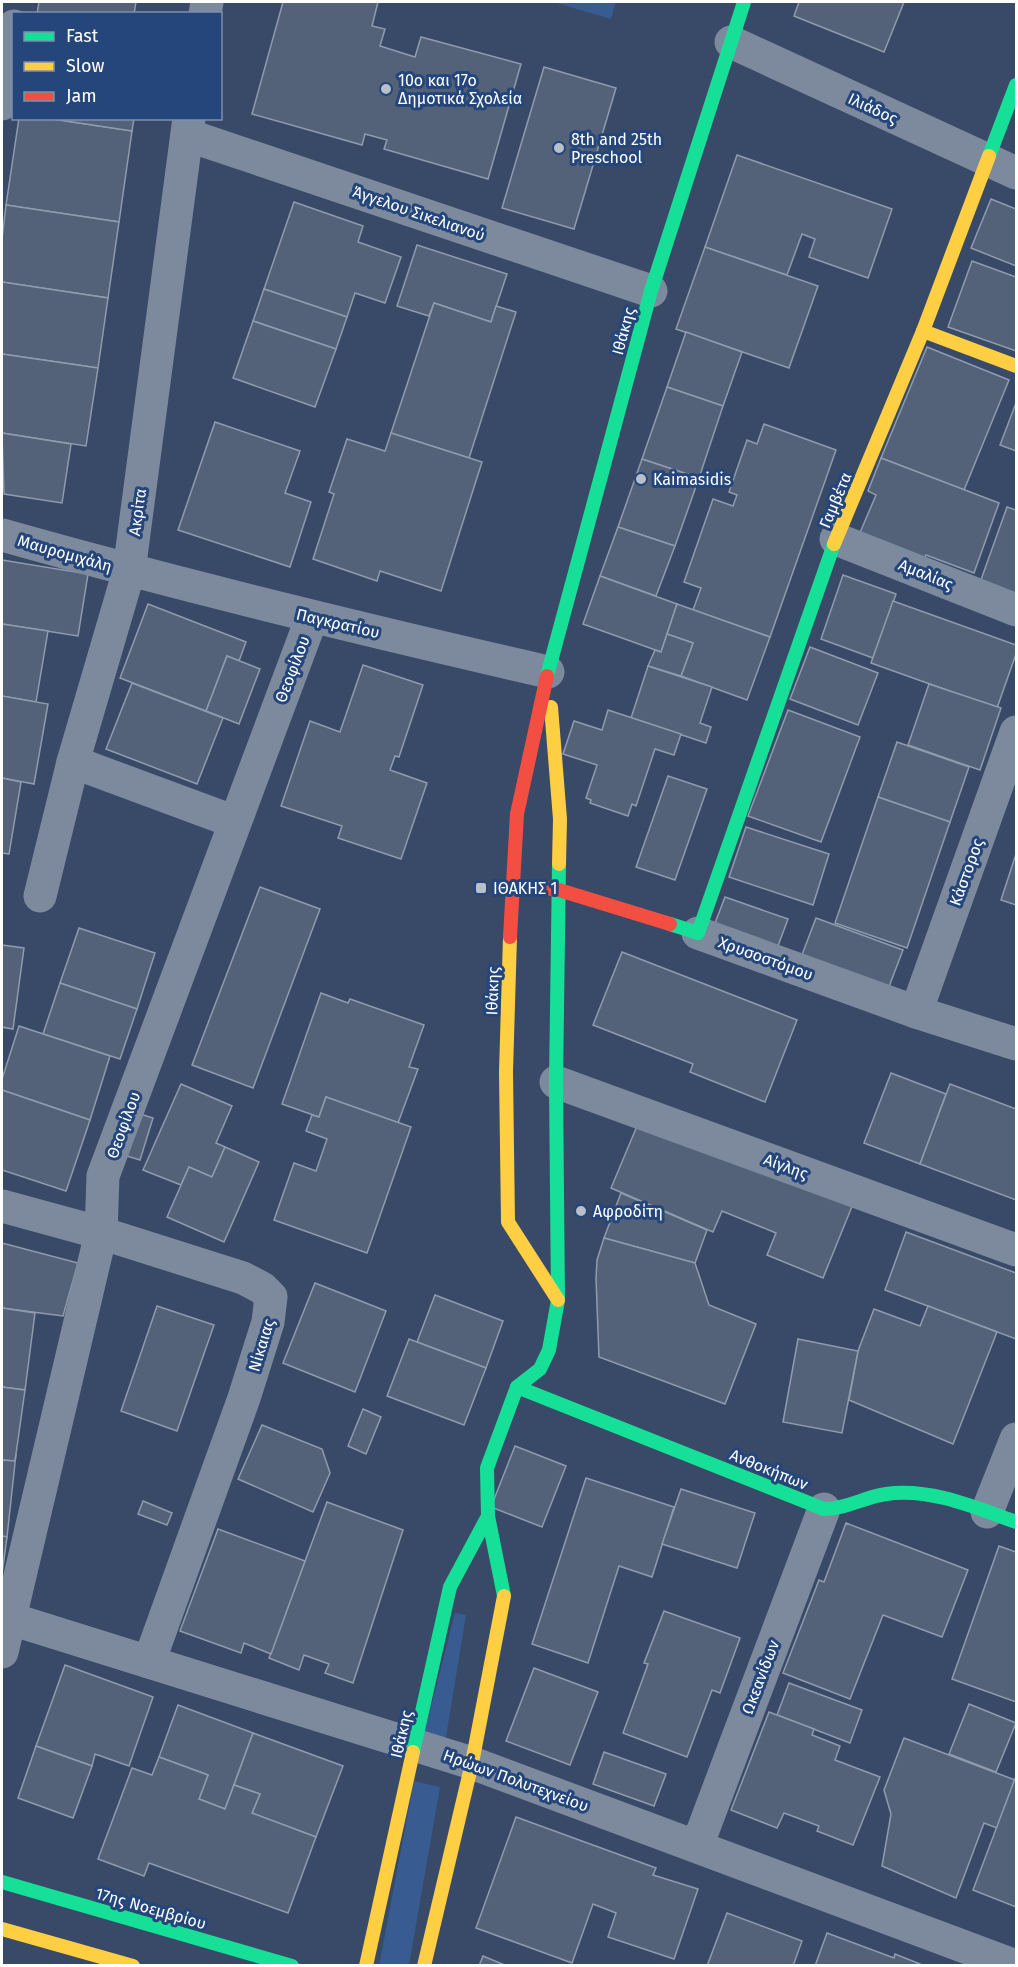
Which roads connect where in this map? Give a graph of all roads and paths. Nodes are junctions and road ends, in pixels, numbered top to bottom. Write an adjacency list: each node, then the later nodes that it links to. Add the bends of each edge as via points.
1 (744, 2): 3 (street, Ιθάκης)
2 (12, 39): 5 (street)
3 (731, 42): 7 (street, Ιλιάδος); 8 (street, Ιθάκης)
4 (1017, 85): 7 (street, Γαμβέτα)
5 (2, 105)
6 (188, 127): 8 (street, Άγγελου Σικελιανού); 13 (street, Ακρίτα)
7 (1002, 167): 9 (street, Γαμβέτα)
8 (651, 291): 16 (street, Ιθάκης)
9 (923, 331): 10 (street); 12 (street, Γαμβέτα)
10 (1017, 366)
11 (2, 535): 13 (street, Μαυρομιχάλη)
12 (836, 538): 14 (street, Αμαλίας); 23 (street, Γαμβέτα)
13 (129, 571): 15 (street, Παγκρατίου); 18 (street, Ακρίτα)
14 (1017, 610)
15 (312, 617): 16 (street, Παγκρατίου); 19 (street, Θεοφίλου)
16 (548, 672): 20 (street, Ιθάκης, via 517,814); 21 (street, Ιθάκης, via 560,819)
17 (1017, 732): 24 (street, Κάστορος)
18 (73, 762): 19 (street); 22 (street, Ακρίτα)
19 (235, 822): 28 (street, Θεοφίλου, via 104,1176)
20 (512, 884): 21 (street, Χρυσοστόμου); 30 (street, Ιθάκης, via 506,1072 508,1222)
21 (559, 890): 23 (street, Χρυσοστόμου); 26 (street, Ιθάκης)
22 (40, 896)
23 (698, 933): 24 (street, Χρυσοστόμου)
24 (916, 1012): 25 (street, Χρυσοστόμου)
25 (1017, 1044)
26 (555, 1082): 29 (street, Αίγλης); 30 (street, Ιθάκης)
27 (2, 1206): 28 (street, Νίκαιας)
28 (101, 1233): 36 (street, Θεοφίλου); 38 (street, Νίκαιας, via 253,1282 272,1297 244,1398)
29 (1017, 1250)
30 (558, 1300): 31 (street, Ιθάκης, via 549,1350 540,1369)
31 (517, 1387): 33 (street, Ανθοκήπων); 34 (street, Ιθάκης, via 487,1468)
32 (1017, 1439): 35 (street)
33 (824, 1509): 35 (street, Ανθοκήπων, via 846,1508 874,1496 895,1493); 41 (street, Ωκεανίδων)
34 (488, 1516): 39 (street, Ιθάκης, via 450,1587); 40 (street, Ιθάκης, via 505,1591)
35 (1002, 1517)
36 (8, 1618): 37 (street, Θεοφίλου); 38 (street, Ηρώων Πολυτεχνείου)
37 (2, 1652)
38 (149, 1662): 39 (street, Ηρώων Πολυτεχνείου)
39 (416, 1745): 40 (street, Ηρώων Πολυτεχνείου); 46 (street, Ιθάκης)
40 (472, 1763): 41 (street, Ηρώων Πολυτεχνείου); 47 (street, Ιθάκης)
41 (697, 1846): 48 (street, Ηρώων Πολυτεχνείου)
42 (2, 1882): 45 (street, 17ης Νοεμβρίου)
43 (2, 1929): 44 (street)
44 (133, 1965)
45 (292, 1965)
46 (366, 1965)
47 (424, 1965)
48 (1016, 1965)

